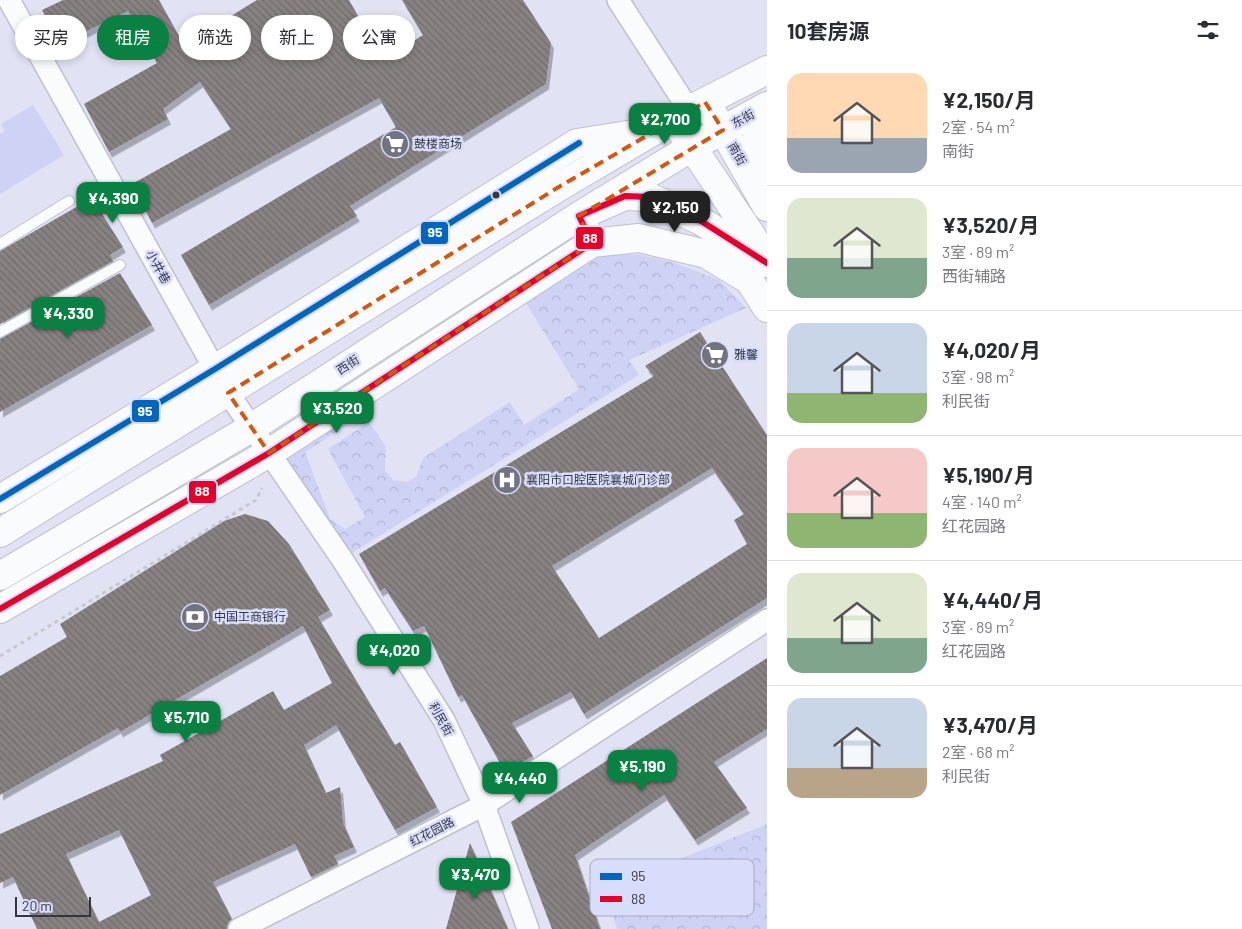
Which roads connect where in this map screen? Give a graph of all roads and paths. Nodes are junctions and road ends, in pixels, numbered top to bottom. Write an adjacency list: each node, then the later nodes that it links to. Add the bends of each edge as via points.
1 (9, 0): 19 (street, 小井巷)
2 (618, 0): 5 (street)
3 (767, 70): 5 (main road)
4 (767, 106): 6 (main road, 东街)
5 (680, 116): 6 (main road, 南街); 8 (main road); 19 (main road, via 577,143); 20 (main road, via 557,188)
6 (723, 130): 8 (main road, 东街); 11 (main road, 南街)
7 (767, 130): 9 (main road, via 755,143)
8 (692, 147): 12 (main road, 西街); 15 (main road)
9 (767, 178)
10 (69, 201): 14 (lane)
11 (767, 207)
12 (579, 216): 13 (main road); 15 (main road, via 625,196 649,197 701,221); 21 (main road, 西街)
13 (592, 243): 17 (main road, via 639,238 706,254 749,280); 22 (main road)
14 (0, 244)
15 (767, 261)
16 (120, 265): 18 (lane)
17 (767, 308)
18 (0, 332)
19 (215, 369): 20 (street, 小井巷); 23 (main road)
20 (228, 393): 21 (street, 小井巷); 24 (main road)
21 (251, 428): 22 (street, 利民街); 25 (main road, 西街)
22 (269, 453): 26 (main road); 28 (street, 利民街, via 342,559 444,720)
23 (0, 498)
24 (0, 533)
25 (0, 576)
26 (0, 609)
27 (767, 620): 28 (street, 红花园路)
28 (484, 806): 29 (street, 红花园路); 30 (street, 利民街)
29 (239, 929)
30 (528, 929)

